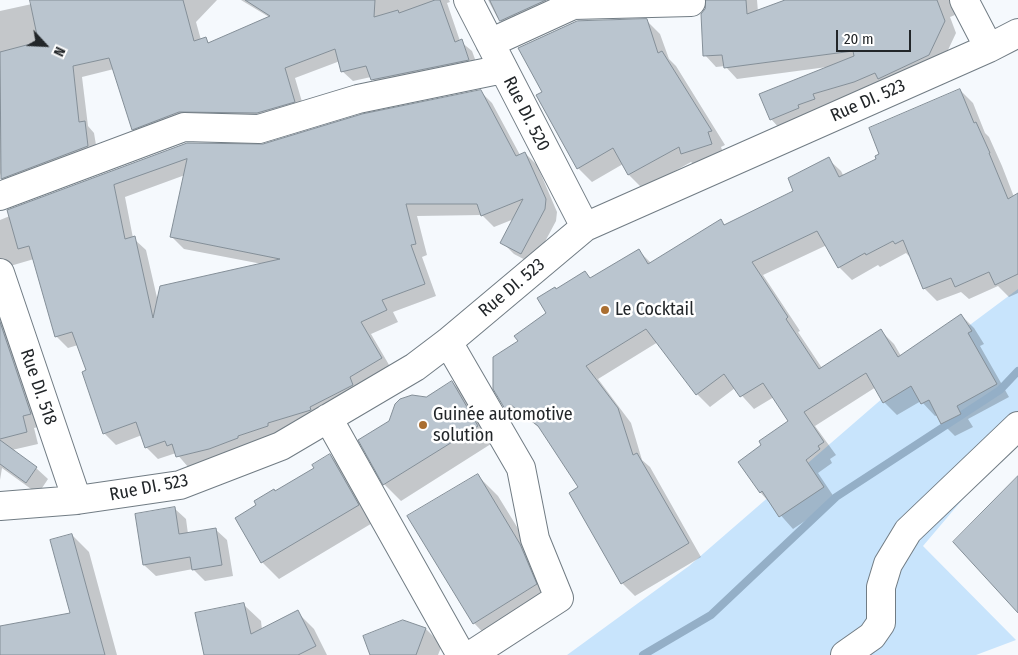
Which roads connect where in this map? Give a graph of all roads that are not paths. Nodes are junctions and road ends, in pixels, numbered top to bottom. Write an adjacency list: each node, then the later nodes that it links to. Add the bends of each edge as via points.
1 (468, 0): 6 (street, Rue DI. 520)
2 (964, 0): 7 (street)
3 (692, 2): 4 (street)
4 (576, 3): 6 (street)
5 (1018, 33): 7 (street, Rue DI. 523)
6 (490, 43): 8 (street, Rue DI. 520)
7 (989, 48): 10 (street, Rue DI. 523)
8 (503, 68): 9 (street, via 358,99 259,129 184,127); 10 (street, Rue DI. 520)
9 (0, 196)
10 (585, 227): 12 (street, Rue DI. 523)
11 (0, 274): 15 (street, Rue DI. 518)
12 (448, 342): 13 (street, Rue DI. 523, via 415,368); 18 (street, via 521,468 535,539 559,598)
13 (328, 418): 15 (street, Rue DI. 523, via 281,446 180,485); 17 (street)
14 (1018, 426): 19 (street, via 908,532 888,564 881,587 881,623 872,636)
15 (77, 500): 16 (street, Rue DI. 523)
16 (0, 506)
17 (461, 655)
18 (471, 655)
19 (845, 655)

